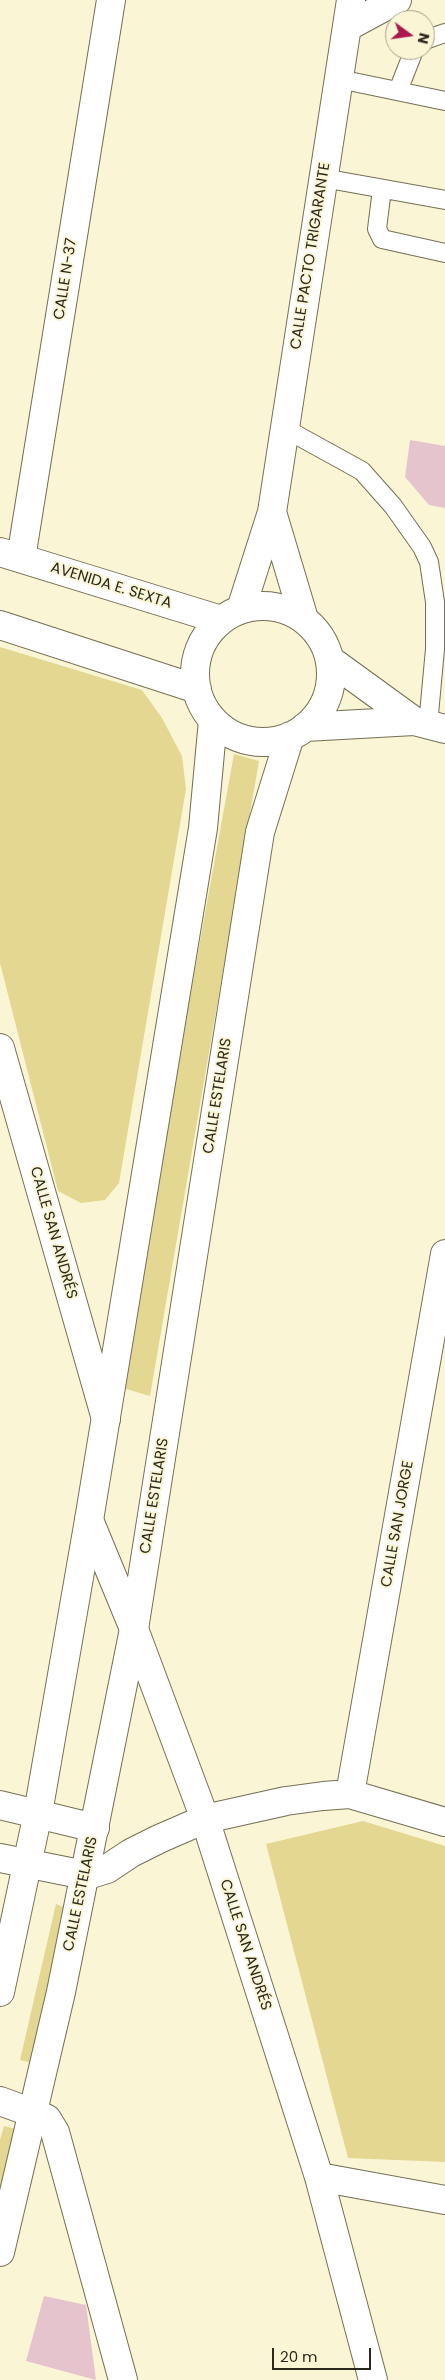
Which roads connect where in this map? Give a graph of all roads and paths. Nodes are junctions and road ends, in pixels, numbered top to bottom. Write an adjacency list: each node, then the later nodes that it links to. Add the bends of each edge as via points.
1 (111, 0): 15 (street, CALLE N-37)
2 (351, 0): 4 (street, CALLE PACTO TRIGARANTE)
3 (397, 0): 4 (street)
4 (347, 27): 6 (street, CALLE PACTO TRIGARANTE)
5 (410, 60): 7 (lane)
6 (339, 79): 7 (lane); 9 (street, CALLE PACTO TRIGARANTE)
7 (398, 91): 8 (lane)
8 (445, 101)
9 (322, 178): 10 (lane); 13 (street, CALLE PACTO TRIGARANTE)
10 (382, 189): 11 (lane); 12 (lane, via 377,229 382,239)
11 (445, 200)
12 (445, 254)
13 (284, 428): 14 (street, CALLE PACTO TRIGARANTE); 22 (lane, via 362,471 393,506 426,554 435,602)
14 (272, 512): 16 (street, CALLE PACTO TRIGARANTE); 17 (street, CALLE PACTO TRIGARANTE)
15 (10, 555): 16 (street, AVENIDA E. SEXTA)
16 (231, 614): 17 (street, via 263,605 284,609); 20 (street, via 205,639 196,663)
17 (304, 619): 19 (street, via 316,631)
18 (0, 626): 20 (street)
19 (330, 660): 22 (street); 23 (street, via 331,676 324,704)
20 (197, 689): 21 (street)
21 (213, 720): 23 (street, via 234,735 260,742 275,741); 26 (street, via 202,828)
22 (429, 725): 23 (street)
23 (297, 732): 28 (street, CALLE ESTELARIS, via 260,832)
24 (0, 1048): 26 (street, CALLE SAN ANDRÉS)
25 (445, 1254): 29 (street, CALLE SAN JORGE)
26 (106, 1419): 27 (street)
27 (89, 1520): 28 (street, CALLE SAN ANDRÉS); 31 (street)
28 (134, 1630): 32 (street, CALLE SAN ANDRÉS); 34 (street, CALLE ESTELARIS)
29 (350, 1794): 32 (street, via 286,1801); 33 (street)
30 (0, 1805): 31 (street)
31 (38, 1813): 34 (street); 36 (street)
32 (205, 1819): 37 (street, via 144,1846 107,1869); 41 (street, CALLE SAN ANDRÉS)
33 (445, 1822)
34 (95, 1828): 37 (street, CALLE ESTELARIS)
35 (0, 1858): 36 (street)
36 (27, 1864): 37 (street); 38 (street)
37 (85, 1875): 40 (street, CALLE ESTELARIS)
38 (0, 1992)
39 (0, 2101): 40 (street)
40 (34, 2112): 43 (street, CALLE ESTELARIS); 44 (street, via 47,2119 55,2132)
41 (319, 2177): 42 (street); 45 (street, CALLE SAN ANDRÉS)
42 (445, 2200)
43 (0, 2252)
44 (123, 2380)
45 (373, 2380)

